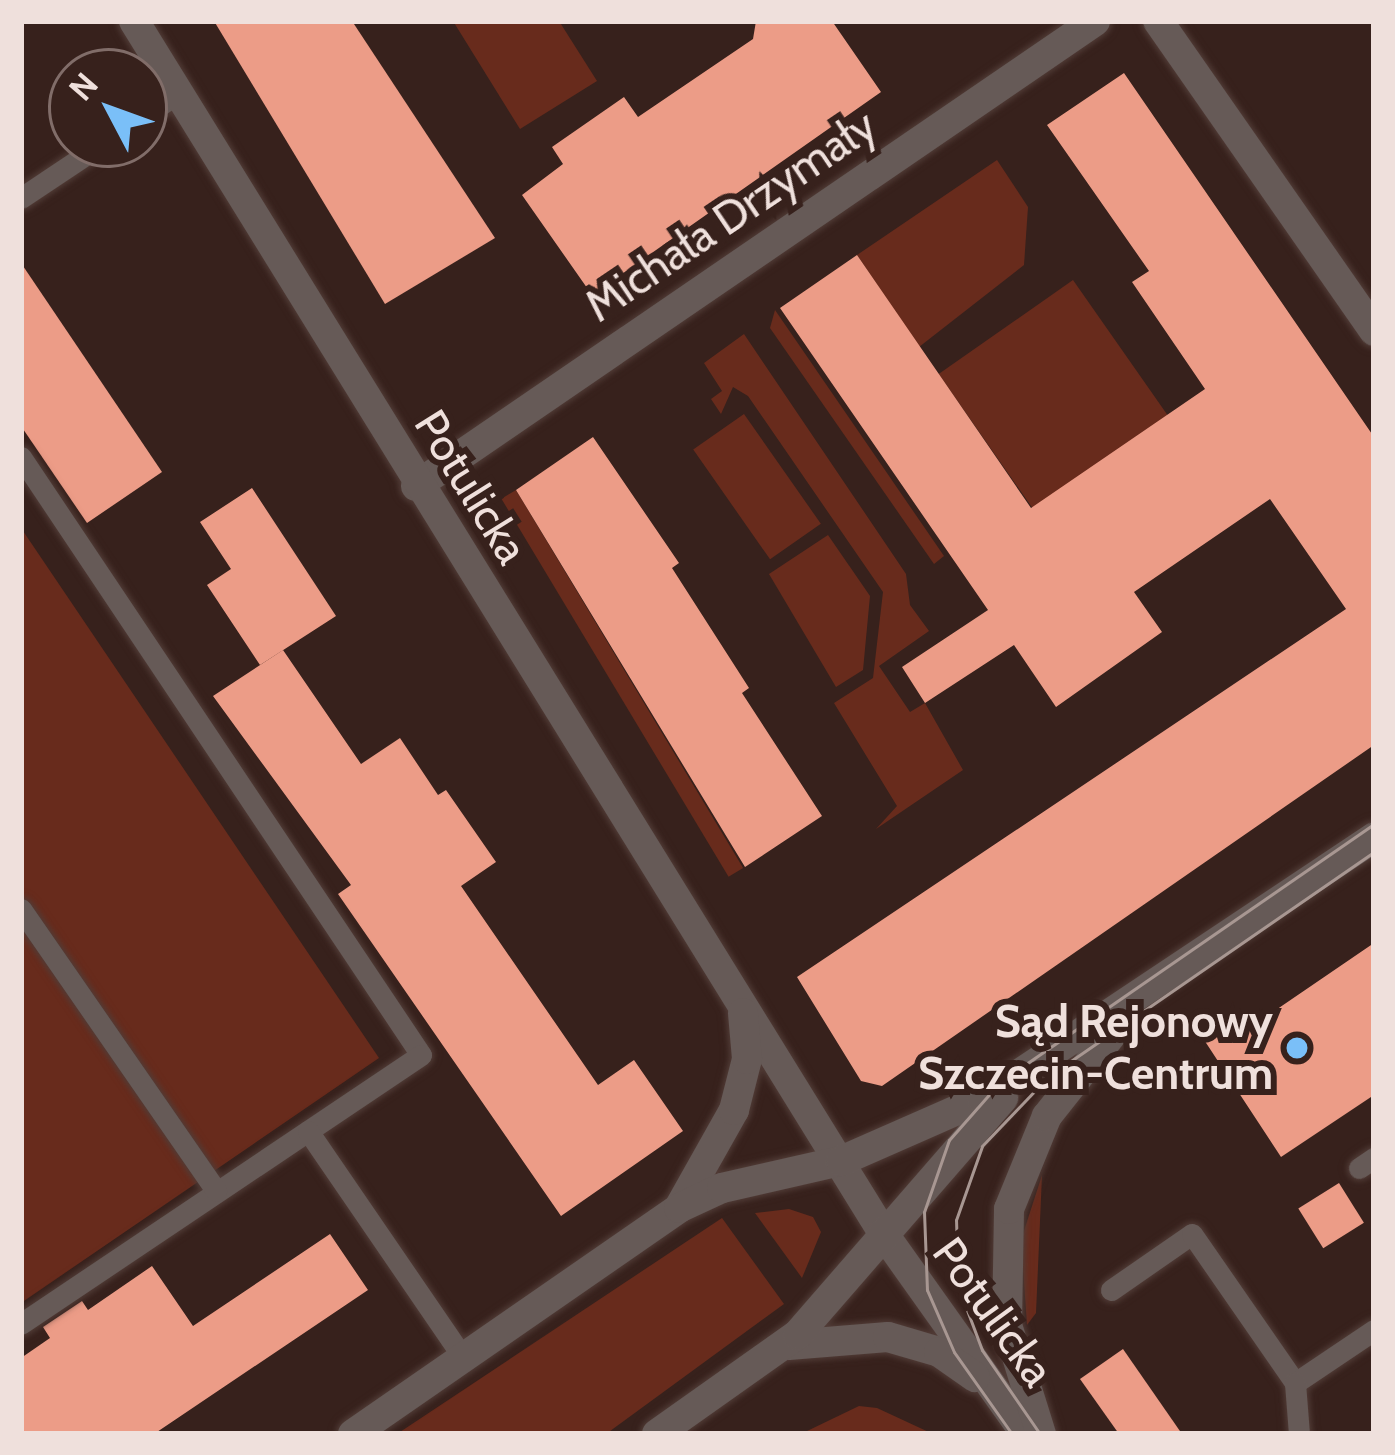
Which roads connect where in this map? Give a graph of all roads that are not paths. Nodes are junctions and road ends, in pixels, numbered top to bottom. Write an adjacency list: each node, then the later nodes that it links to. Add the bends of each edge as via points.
1 (134, 21): 4 (street, Potulicka)
2 (1095, 21): 10 (street, Michała Drzymały)
3 (1158, 21): 8 (street)
4 (178, 93): 5 (lane); 10 (street, Potulicka)
5 (168, 100)
6 (66, 168): 7 (lane)
7 (21, 198)
8 (1374, 331)
9 (21, 457): 16 (lane, via 421,1055)
10 (416, 486): 14 (street, Potulicka)
11 (1374, 838): 13 (street)
12 (21, 909): 18 (lane)
13 (1171, 975): 15 (street); 30 (street, Potulicka, via 1080,1068 1013,1189 1004,1301)
14 (737, 996): 17 (street, Potulicka); 19 (street, Potulicka, via 744,1074 722,1140)
15 (1038, 1065): 17 (street); 20 (street)
16 (308, 1131): 18 (lane); 25 (lane)
17 (841, 1161): 19 (street, via 722,1188); 20 (street, Potulicka)
18 (216, 1191): 22 (lane)
19 (679, 1208): 25 (street)
20 (883, 1233): 24 (street); 27 (street, Potulicka)
21 (1111, 1290): 26 (lane, via 1192,1234)
22 (21, 1324)
23 (1374, 1330): 26 (lane)
24 (783, 1348): 27 (street, via 840,1334 921,1344); 29 (street)
25 (463, 1357): 28 (street)
26 (1295, 1383): 31 (lane)
27 (1017, 1423)
28 (353, 1434)
29 (657, 1434)
30 (1041, 1434)
31 (1299, 1434)

